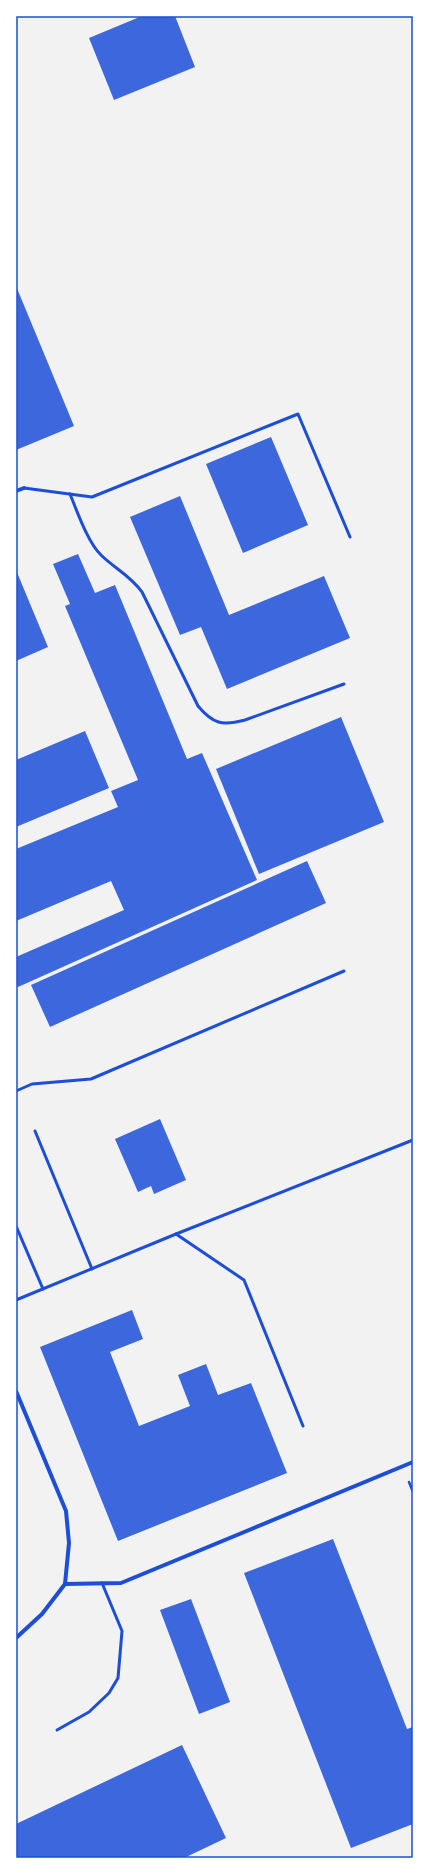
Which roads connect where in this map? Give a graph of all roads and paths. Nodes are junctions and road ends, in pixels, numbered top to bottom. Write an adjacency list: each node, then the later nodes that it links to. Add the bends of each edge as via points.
1 (24, 488): 2 (street); 3 (lane)
2 (16, 491)
3 (70, 494): 4 (lane, via 92,497 298,414); 5 (lane, via 99,553 136,582 198,706 207,717 217,723 238,722)
4 (350, 537)
5 (344, 684)
6 (344, 971): 7 (lane, via 91,1079 32,1084)
7 (16, 1091)
8 (36, 1131): 12 (lane)
9 (413, 1140): 11 (lane)
10 (16, 1226): 13 (lane)
11 (176, 1234): 12 (lane); 16 (lane, via 244,1280)
12 (92, 1269): 13 (lane)
13 (43, 1289): 14 (lane)
14 (16, 1300)
15 (16, 1391): 19 (street, via 66,1511 70,1543)
16 (304, 1426)
17 (413, 1462): 18 (street, via 121,1583)
18 (102, 1583): 19 (street); 21 (lane, via 122,1631 118,1678 109,1693 89,1712)
19 (65, 1584): 20 (street, via 42,1614)
20 (16, 1638)
21 (57, 1730)

